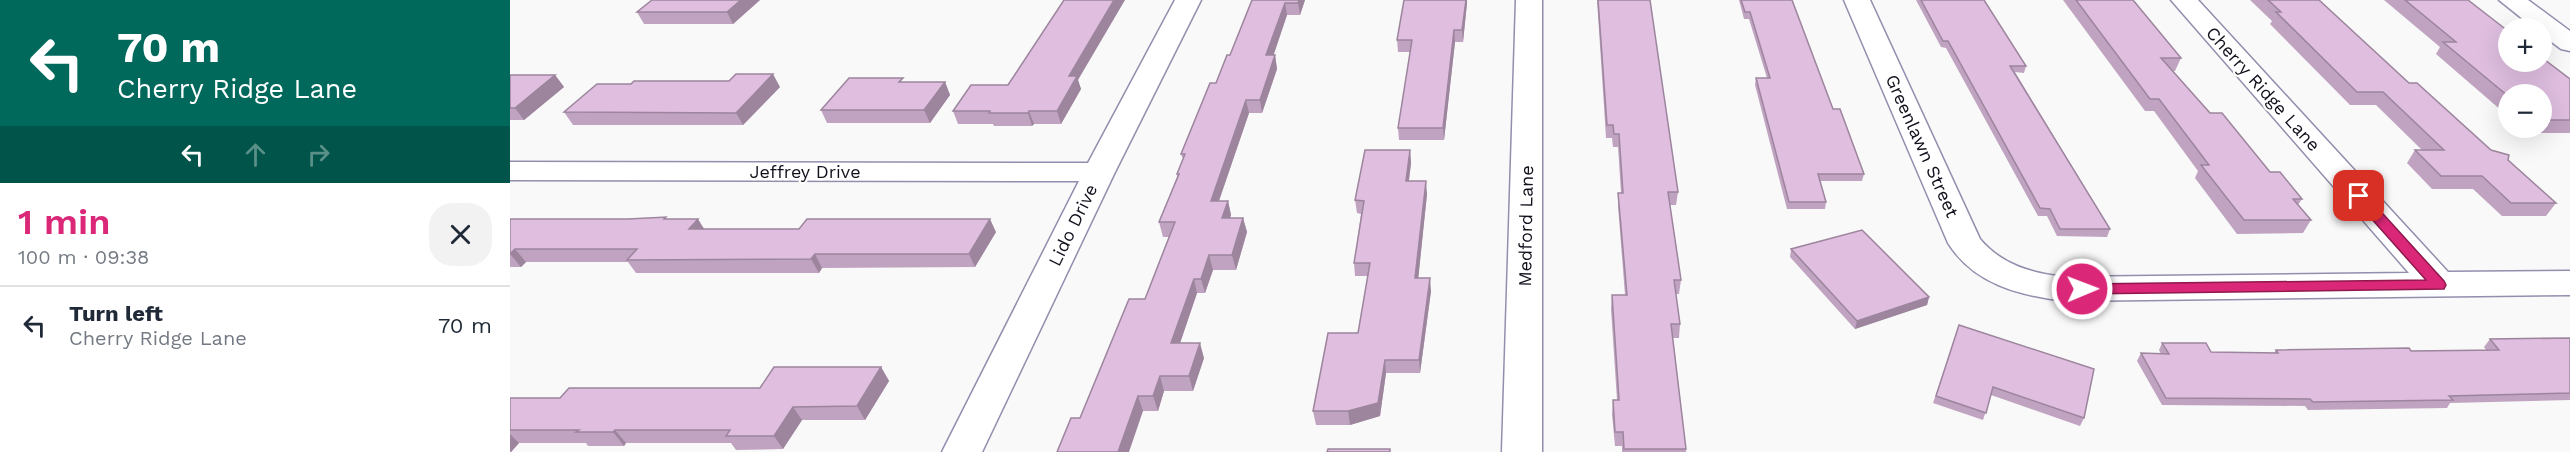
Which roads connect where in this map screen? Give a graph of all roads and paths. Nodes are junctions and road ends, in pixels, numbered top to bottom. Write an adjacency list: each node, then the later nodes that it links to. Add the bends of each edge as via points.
1 (1188, 0): 8 (street, Lido Drive)
2 (1529, 0): 12 (street, Medford Lane)
3 (1857, 0): 10 (street, Greenlawn Street, via 1965,243 1987,266 2006,276 2064,289)
4 (2184, 0): 10 (street, Cherry Ridge Lane)
5 (2512, 0): 6 (street)
6 (2570, 43)
7 (510, 171): 8 (street, Jeffrey Drive)
8 (1099, 172): 11 (street, Lido Drive)
9 (2570, 283): 10 (street, Greenlawn Street)
10 (2439, 285)
11 (962, 452)
12 (1522, 452)

